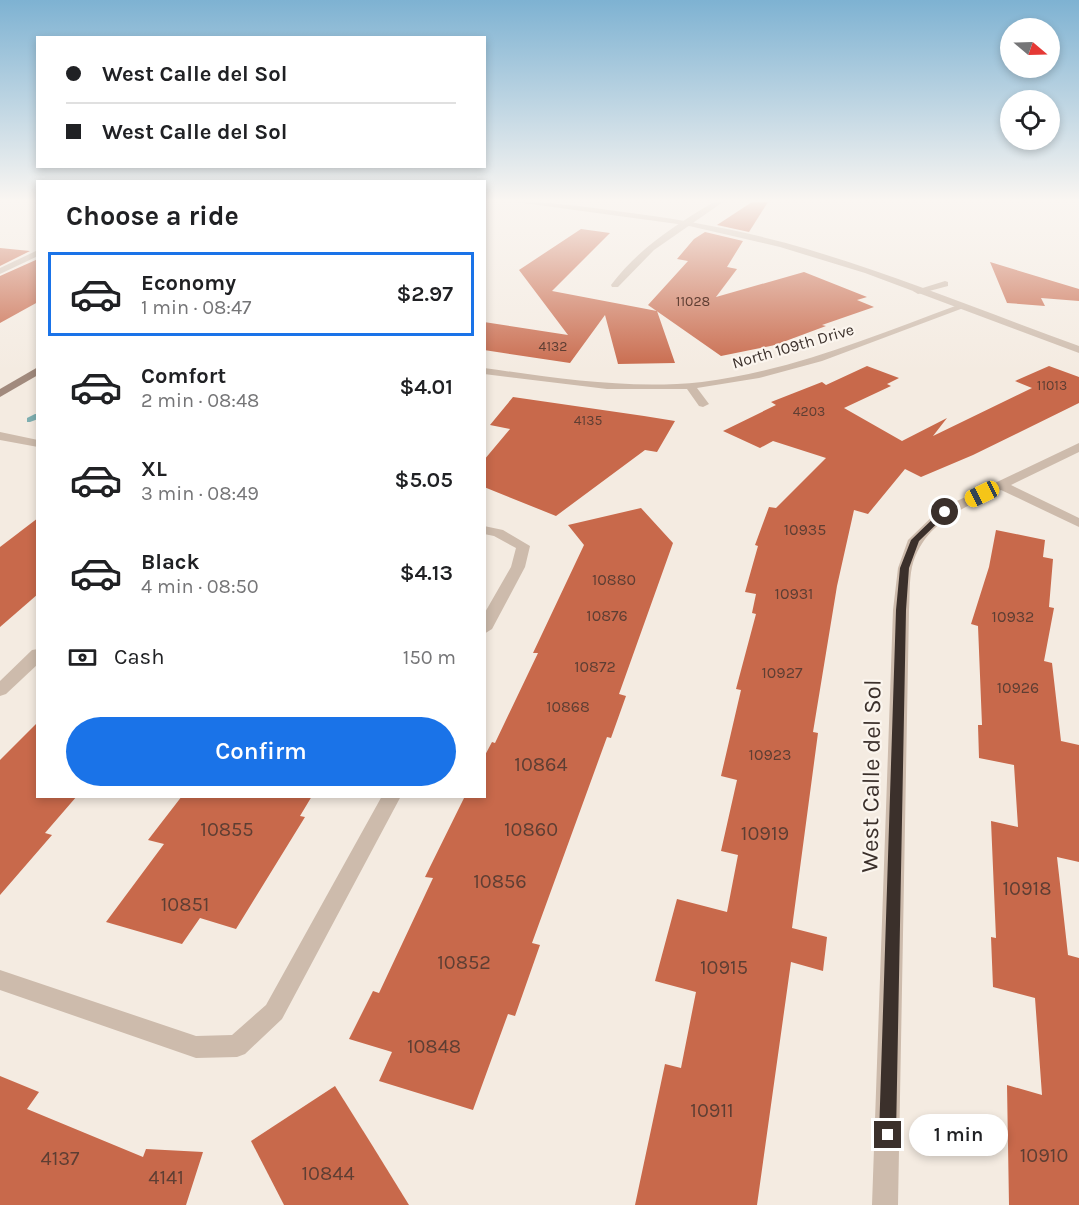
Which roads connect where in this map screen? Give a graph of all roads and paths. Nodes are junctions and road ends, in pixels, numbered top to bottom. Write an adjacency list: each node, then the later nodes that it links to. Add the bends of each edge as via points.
1 (26, 258): 4 (street)
2 (637, 258): 6 (street)
3 (823, 258): 7 (street)
4 (0, 271)
5 (945, 284): 7 (street)
6 (615, 285)
7 (918, 291): 8 (street)
8 (962, 308): 9 (street); 12 (street, North 109th Drive, via 766,373)
9 (1079, 350)
10 (36, 371): 13 (main road)
11 (486, 371): 12 (street, North 109th Drive, via 588,385)
12 (690, 386): 14 (street)
13 (0, 394)
14 (703, 404)
15 (0, 436): 16 (street)
16 (36, 444)
17 (1079, 447): 18 (street, West Calle del Sol)
18 (1001, 485): 19 (street); 26 (street, West Calle del Sol, via 945,512 915,540 904,568)
19 (1079, 523)
20 (486, 530): 21 (street, via 523,546 518,567)
21 (486, 625)
22 (36, 656): 23 (street)
23 (0, 690)
24 (391, 798): 25 (street, via 274,1012 237,1046 196,1047)
25 (0, 980)
26 (885, 1205)

